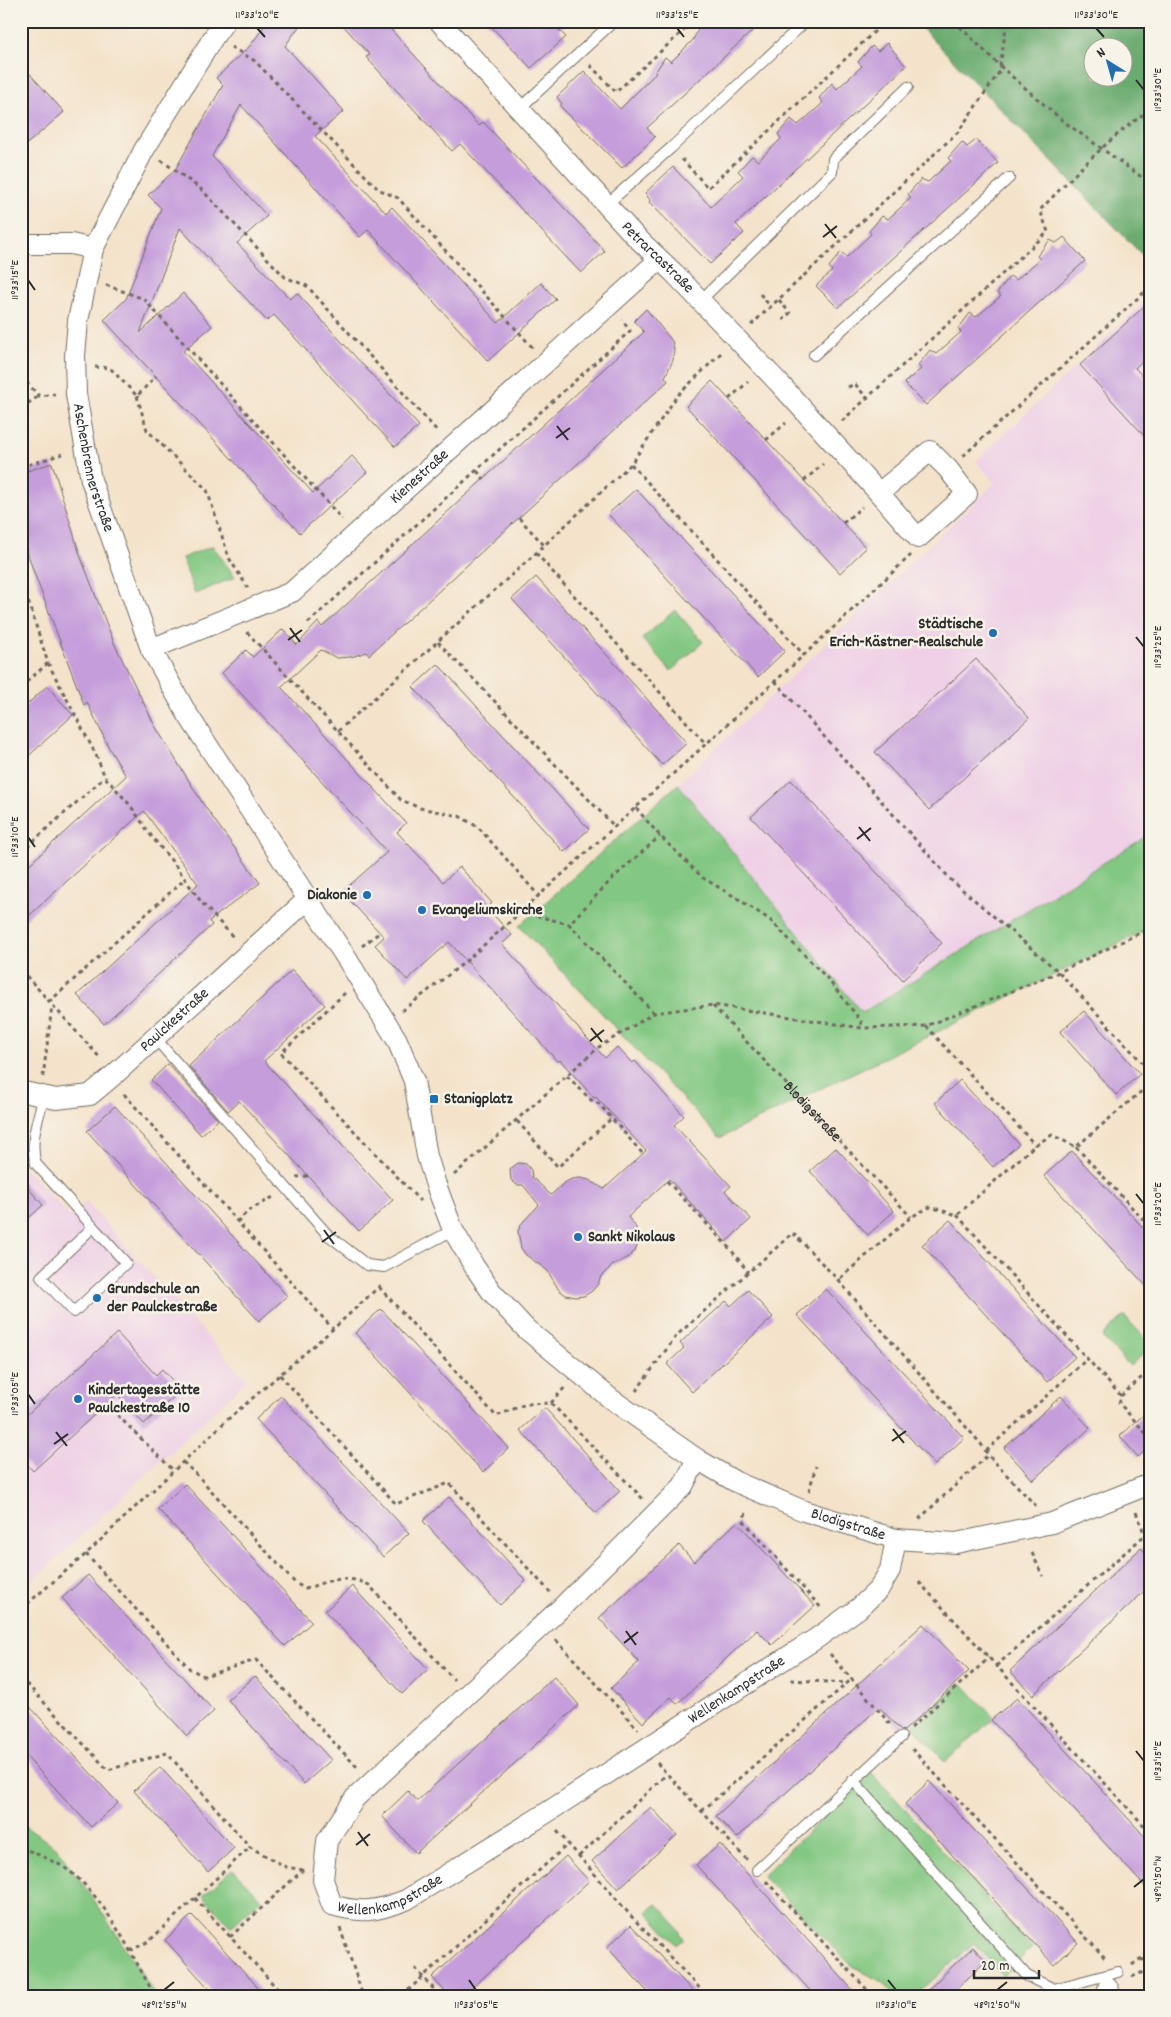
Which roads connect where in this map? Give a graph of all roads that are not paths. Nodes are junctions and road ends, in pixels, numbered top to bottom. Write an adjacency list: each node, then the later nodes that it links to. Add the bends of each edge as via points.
1 (225, 21): 10 (street, Aschenbrennerstraße, via 144,150)
2 (439, 21): 6 (street, Petrarcastraße)
3 (614, 21): 6 (lane)
4 (806, 21): 8 (lane)
5 (908, 87): 12 (lane, via 834,159 832,172)
6 (519, 109): 8 (street, Petrarcastraße)
7 (1009, 178): 13 (lane)
8 (606, 205): 11 (street, Petrarcastraße)
9 (21, 244): 10 (street, via 71,244)
10 (93, 249): 15 (street, Aschenbrennerstraße, via 78,321 76,394 91,480)
11 (659, 260): 12 (street, Petrarcastraße); 15 (street, Kienestraße, via 292,592)
12 (700, 301): 14 (street, Petrarcastraße)
13 (814, 355)
14 (879, 493): 14 (street, Petrarcastraße, via 930,451 948,468 967,494 918,538)
15 (151, 649): 16 (street, Aschenbrennerstraße, via 186,712)
16 (308, 899): 17 (street, Paulckestraße); 20 (street, via 388,1022 406,1058 414,1081 428,1156)
17 (155, 1038): 18 (street, Paulckestraße, via 90,1094 56,1099); 20 (lane, via 327,1234 367,1266 384,1267)
18 (36, 1095): 19 (lane, via 33,1153 36,1164)
19 (93, 1227): 19 (lane, via 126,1263 74,1312 41,1277)
20 (453, 1230): 21 (street, Blodigstraße, via 502,1304 526,1329 624,1408)
21 (697, 1459): 23 (street, Blodigstraße, via 736,1482 804,1511); 23 (street, Wellenkampstraße, via 683,1486 563,1606 355,1798 327,1841 323,1880 332,1905 352,1911 368,1911 406,1900 544,1815 817,1638 859,1608 879,1589 890,1570)
22 (1150, 1484): 23 (street, Blodigstraße, via 1052,1523 956,1543)
23 (896, 1539)
24 (901, 1737): 25 (lane)
25 (853, 1780): 26 (lane); 27 (lane, via 1026,1976 1054,1990)
26 (757, 1870)
27 (1112, 1985)

